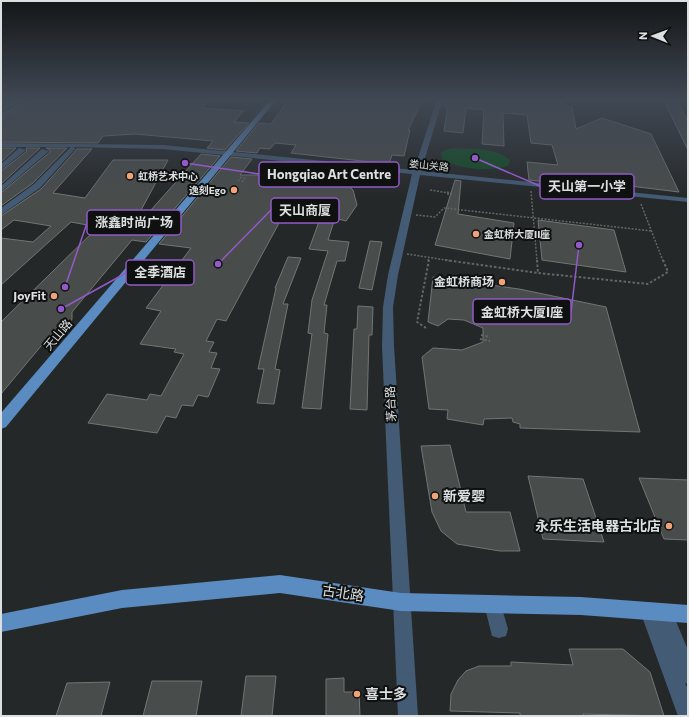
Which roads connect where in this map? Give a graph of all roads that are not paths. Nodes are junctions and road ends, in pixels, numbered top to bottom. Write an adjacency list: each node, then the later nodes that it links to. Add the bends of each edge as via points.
1 (247, 132): 7 (main road, 天山路)
2 (429, 132): 9 (street, 茅台路)
3 (1, 146): 7 (street, 娄山关路, via 134,146)
4 (72, 149): 11 (street, via 37,186)
5 (22, 150): 8 (street)
6 (45, 151): 10 (street)
7 (228, 155): 9 (street, 娄山关路); 14 (main road, 天山路)
8 (1, 168)
9 (416, 173): 12 (street, 娄山关路); 15 (street, 茅台路, via 388,307)
10 (3, 187): 11 (street)
11 (31, 189): 13 (street)
12 (688, 200)
13 (1, 212)
14 (1, 423)
15 (401, 602): 16 (main road, 古北路); 19 (main road, 古北路, via 280,584 122,600); 22 (street, 茅台路)
16 (493, 604): 17 (main road, 古北路, via 581,606); 20 (street)
17 (656, 612): 18 (main road, 古北路); 21 (street); 23 (street)
18 (688, 614)
19 (1, 623)
20 (499, 630)
21 (688, 674)
22 (408, 716)
23 (688, 716)

